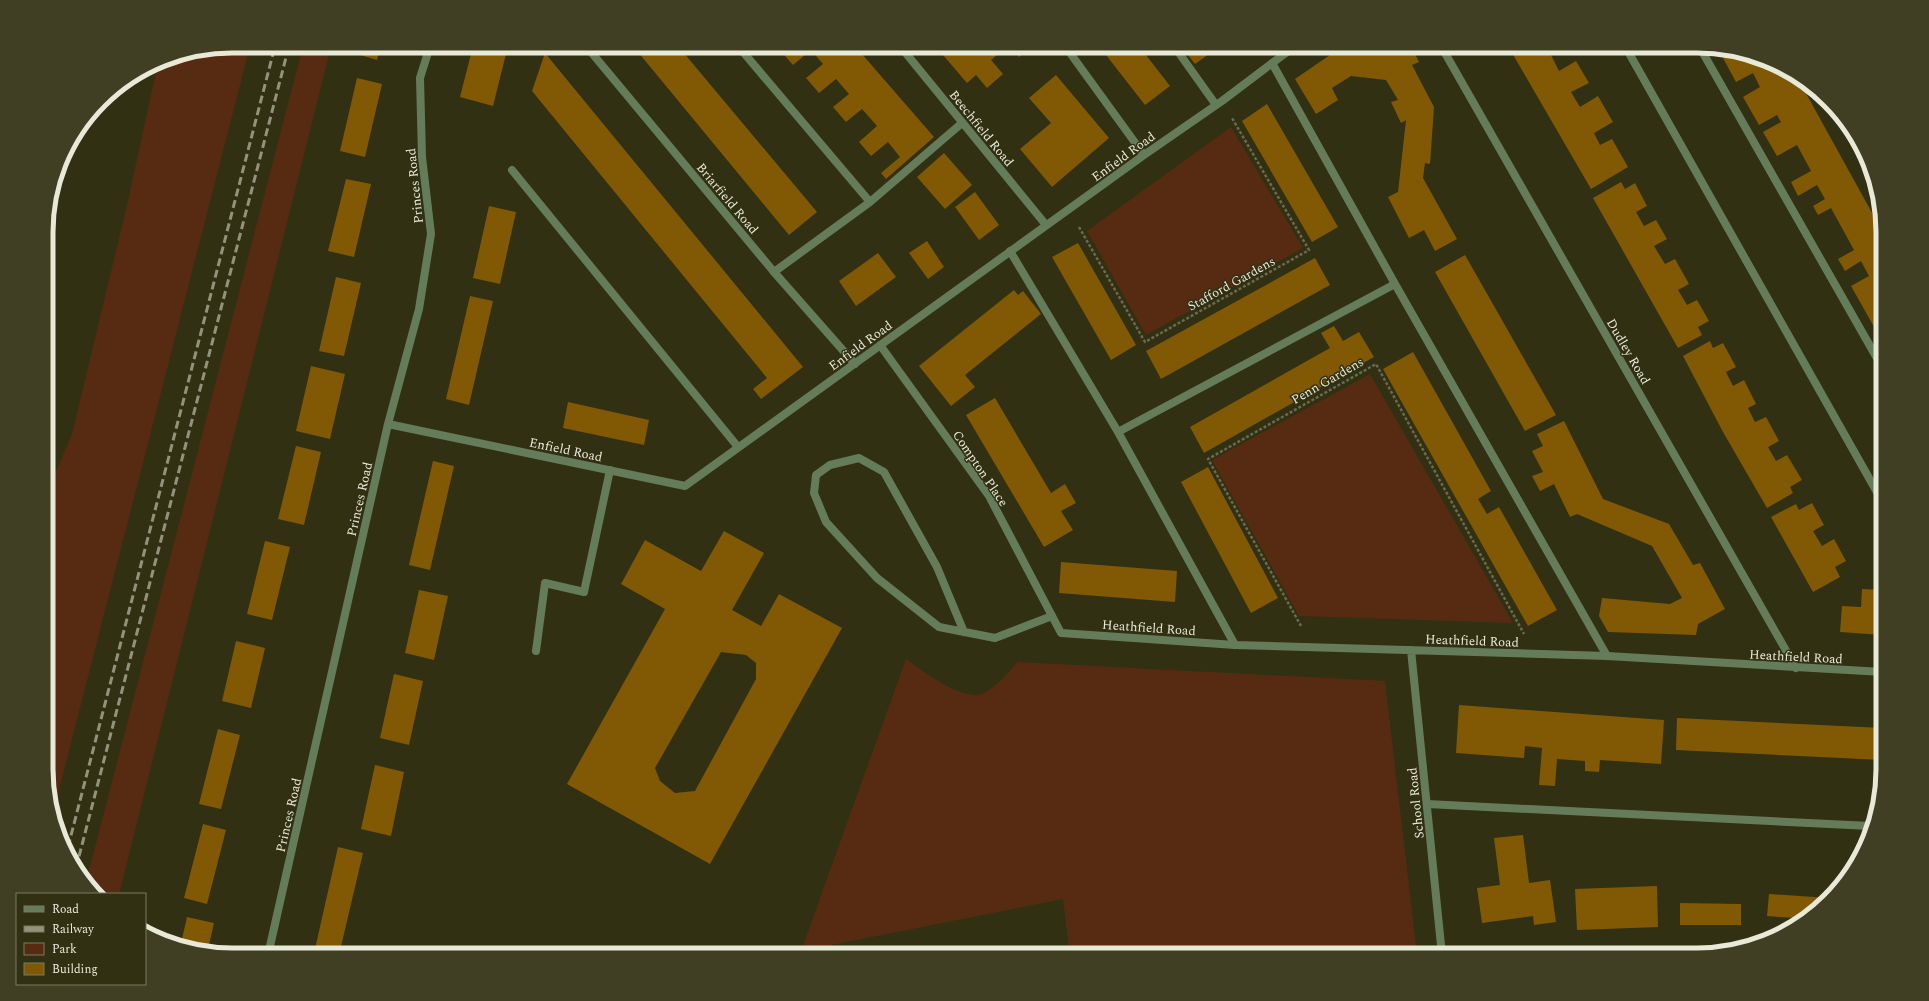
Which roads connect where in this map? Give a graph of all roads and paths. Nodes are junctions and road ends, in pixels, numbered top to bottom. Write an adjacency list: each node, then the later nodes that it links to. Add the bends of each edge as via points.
1 (428, 53): 25 (street, Princes Road, via 420,78 422,157 432,234 419,309)
2 (592, 53): 20 (street, Briarfield Road)
3 (744, 53): 16 (street)
4 (909, 53): 13 (street, Beechfield Road)
5 (1070, 53): 14 (street)
6 (1180, 53): 12 (street)
7 (1286, 53): 11 (street, Enfield Road)
8 (1445, 53): 39 (street, Dudley Road)
9 (1629, 53): 29 (street)
10 (1703, 53): 23 (street)
11 (1272, 63): 12 (street, Enfield Road); 21 (street)
12 (1219, 103): 14 (street, Enfield Road); 17 (path, Stafford Gardens, via 1309,250 1145,342)
13 (962, 123): 16 (street); 18 (street, Beechfield Road)
14 (1144, 155): 17 (street, Enfield Road)
15 (512, 170): 27 (street)
16 (870, 202): 20 (street)
17 (1069, 209): 18 (street, Enfield Road)
18 (1046, 225): 19 (street, Enfield Road)
19 (1010, 252): 22 (street, Enfield Road); 26 (street)
20 (774, 272): 24 (street, Briarfield Road)
21 (1395, 284): 26 (street); 38 (street)
22 (880, 345): 24 (street, Enfield Road); 30 (street, Compton Place, via 989,496)
23 (1876, 356)
24 (855, 364): 27 (street, Enfield Road)
25 (388, 424): 28 (street, Enfield Road); 43 (street, Princes Road)
26 (1118, 432): 33 (street)
27 (738, 447): 28 (street, Enfield Road, via 685,486)
28 (610, 470): 36 (street, via 584,592 545,582)
29 (1876, 489)
30 (1052, 616): 31 (street, via 995,638); 32 (street, Compton Place)
31 (964, 632): 31 (street, via 938,627 877,578 826,522 814,493 816,475 830,465 859,458 884,472 937,567)
32 (1061, 633): 33 (street, Heathfield Road)
33 (1235, 645): 34 (street, Heathfield Road)
34 (1312, 647): 35 (street, Heathfield Road); 37 (path, Penn Gardens, via 1208,459 1376,364)
35 (1411, 650): 37 (street, Heathfield Road); 41 (street, School Road)
36 (536, 651)
37 (1535, 654): 38 (street, Heathfield Road)
38 (1607, 656): 39 (street, Heathfield Road)
39 (1796, 668): 40 (street, Heathfield Road)
40 (1876, 672)
41 (1427, 804): 42 (street); 44 (street, School Road)
42 (1867, 826)
43 (270, 948)
44 (1441, 948)

